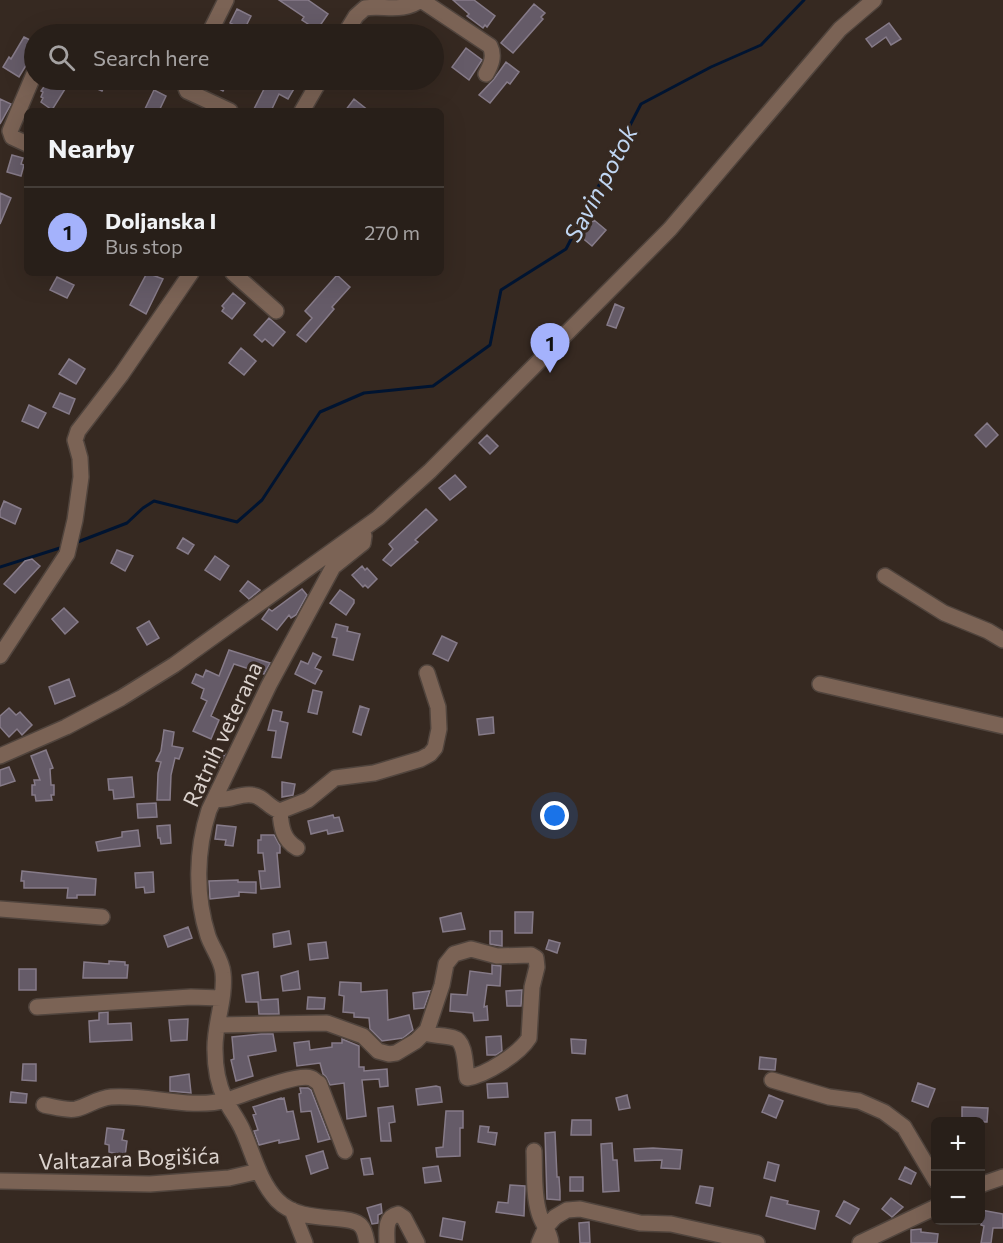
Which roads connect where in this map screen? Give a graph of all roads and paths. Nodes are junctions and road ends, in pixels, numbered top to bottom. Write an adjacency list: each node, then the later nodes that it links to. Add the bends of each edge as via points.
1 (226, 0): 5 (street)
2 (420, 0): 4 (street, via 402,8); 7 (street, via 490,46 492,63)
3 (874, 0): 17 (street, via 840,29 663,237 430,471)
4 (363, 4): 6 (street)
5 (214, 24)
6 (351, 24)
7 (486, 74)
8 (27, 90): 13 (street, via 10,131 12,137)
9 (188, 90): 11 (street)
10 (314, 90): 12 (street)
11 (224, 108)
12 (304, 108)
13 (24, 143)
14 (189, 276): 20 (street, via 76,435 81,477 68,548)
15 (236, 276): 16 (street)
16 (276, 311)
17 (362, 530): 24 (street, via 139,687 66,727); 25 (street, Ratnih veterana, via 363,543 333,567 269,685)
18 (885, 576): 19 (street, via 944,613)
19 (1003, 640)
20 (0, 656)
21 (427, 673): 26 (street, via 438,707 439,729 430,754 374,773 334,778 308,800)
22 (820, 684): 23 (street)
23 (1003, 726)
24 (0, 756)
25 (215, 799): 26 (street, via 253,795); 30 (street, Ratnih veterana, via 204,826 198,886 205,924 223,971)
26 (280, 811): 27 (street, via 284,835)
27 (297, 848)
28 (0, 909): 29 (street)
29 (102, 917)
30 (221, 998): 31 (street); 32 (street, Ratnih veterana)
31 (37, 1007)
32 (218, 1025): 33 (street, via 327,1023 363,1036 378,1051 389,1054 409,1046); 35 (street, Ratnih veterana, via 214,1048)
33 (424, 1033): 33 (street, via 446,964 454,954 471,949 497,956 536,958 529,1038 497,1066 467,1078 459,1041)
34 (772, 1080): 40 (street, via 829,1097 859,1101 884,1112 904,1127)
35 (225, 1100): 36 (street, via 199,1103 111,1097 75,1109); 37 (street, via 286,1081 311,1078 319,1083); 39 (street, Ratnih veterana)
36 (45, 1105)
37 (345, 1151)
38 (534, 1151): 46 (street, via 535,1196)
39 (259, 1171): 42 (street, Valtazara Bogišića, via 236,1177 150,1184); 44 (street, Ratnih veterana, via 279,1202)
40 (931, 1173)
41 (1003, 1177): 43 (street)
42 (0, 1181)
43 (985, 1184)
44 (292, 1210): 48 (street, Ratnih veterana); 49 (street, via 309,1217 355,1221 363,1227)
45 (931, 1210): 47 (street)
46 (546, 1227): 52 (street); 53 (street); 54 (street, via 562,1212 580,1209)
47 (876, 1240): 55 (street)
48 (305, 1243)
49 (367, 1243)
50 (387, 1243): 51 (street, via 388,1221 398,1214)
51 (417, 1243)
52 (539, 1243)
53 (551, 1243)
54 (757, 1243)
55 (860, 1243)

